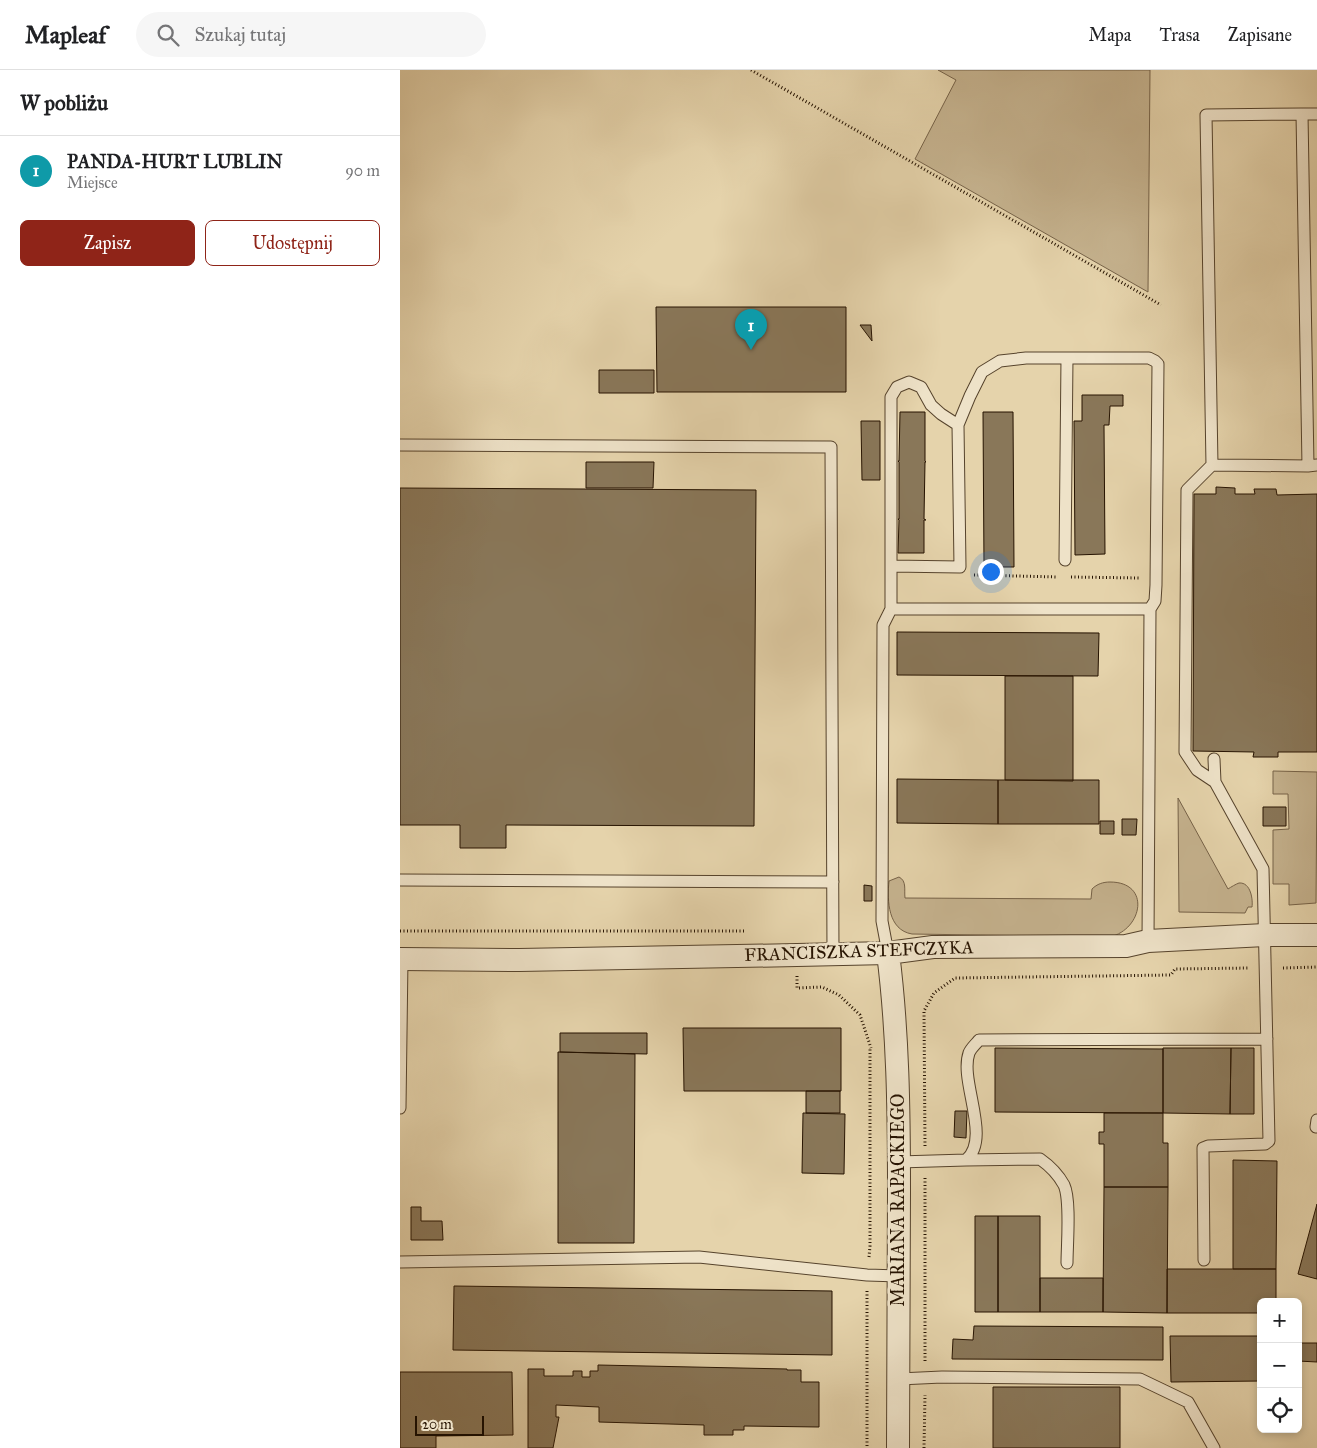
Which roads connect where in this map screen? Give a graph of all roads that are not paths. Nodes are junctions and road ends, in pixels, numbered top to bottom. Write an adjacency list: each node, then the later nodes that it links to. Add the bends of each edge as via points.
1 (1302, 114): 2 (lane); 6 (lane, via 1206,115); 7 (lane)
2 (1317, 114)
3 (1066, 358): 4 (lane, via 1000,361 982,372); 8 (lane); 11 (lane, via 1149,358 1158,364 1156,579 1155,601)
4 (958, 424): 9 (lane, via 960,567); 9 (lane, via 931,405 921,387 910,382 897,387 891,397)
5 (400, 445): 15 (lane, via 831,447)
6 (1212, 465): 7 (lane); 13 (lane, via 1187,490 1185,752 1198,770)
7 (1312, 466)
8 (1065, 560)
9 (891, 566): 10 (lane)
10 (891, 609): 11 (lane); 19 (lane, via 883,625 882,921)
11 (1150, 609): 18 (lane)
12 (1214, 759): 13 (lane)
13 (1214, 782): 16 (lane, via 1264,869)
14 (400, 880): 15 (lane)
15 (833, 882): 20 (lane)
16 (1265, 935): 17 (street, FRANCISZKA STEFCZYKA); 18 (street, FRANCISZKA STEFCZYKA); 22 (lane)
17 (1317, 935)
18 (1148, 941): 19 (street, FRANCISZKA STEFCZYKA, via 1126,946 933,947)
19 (888, 953): 20 (street, FRANCISZKA STEFCZYKA); 25 (street, MARIANA RAPACKIEGO, via 897,1047)
20 (833, 954): 21 (street, FRANCISZKA STEFCZYKA)
21 (401, 959): 23 (lane)
22 (1268, 1039): 24 (lane, via 979,1040 970,1051 967,1066 976,1142); 26 (lane, via 1269,1140 1265,1144 1203,1148)
23 (400, 1108)
24 (966, 1160): 25 (lane); 28 (lane, via 1040,1159 1050,1166 1065,1187)
25 (899, 1162): 29 (street, MARIANA RAPACKIEGO)
26 (1204, 1260)
27 (400, 1262): 29 (lane, via 699,1257)
28 (1067, 1263)
29 (899, 1276): 30 (street, MARIANA RAPACKIEGO)
30 (899, 1379): 31 (street, MARIANA RAPACKIEGO); 32 (lane, via 1140,1379 1188,1402)
31 (898, 1448)
32 (1214, 1448)

